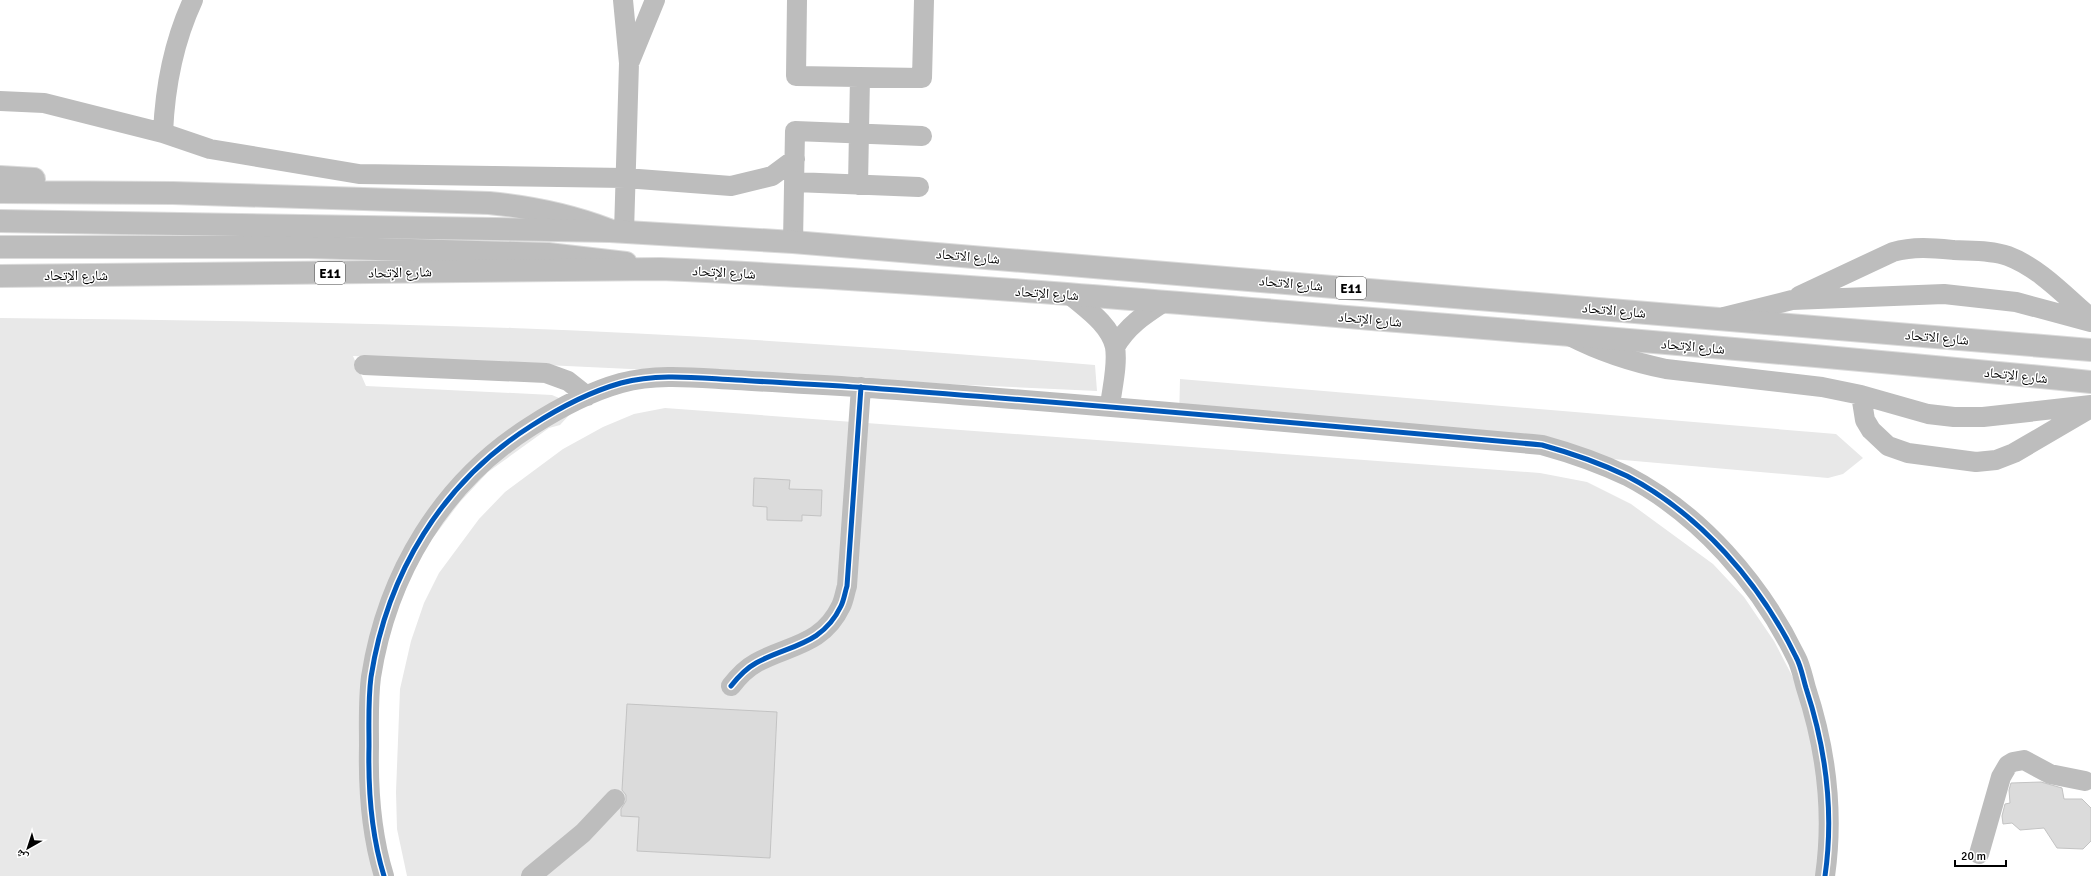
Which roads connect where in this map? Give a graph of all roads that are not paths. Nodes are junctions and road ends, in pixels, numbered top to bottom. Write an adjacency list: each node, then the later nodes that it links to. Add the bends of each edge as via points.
1 (193, 0): 9 (street, via 170,64)
2 (623, 0): 6 (street)
3 (655, 0): 6 (street)
4 (797, 0): 7 (street, via 796,76)
5 (924, 0): 7 (street, via 922,78)
6 (629, 63): 14 (street)
7 (860, 77): 10 (street)
8 (0, 101): 9 (street, via 44,103)
9 (163, 134): 14 (street, via 210,149 359,174)
10 (859, 134): 11 (street); 12 (street, via 795,131); 16 (street)
11 (922, 136)
12 (795, 159): 14 (street, via 772,176 731,186); 15 (street)
13 (0, 177): 19 (main road)
14 (625, 178): 21 (street)
15 (795, 182): 16 (street); 22 (street)
16 (858, 185): 17 (street)
17 (919, 187)
18 (0, 192): 19 (main road)
19 (173, 193): 21 (main road, via 522,206 554,212)
20 (0, 221): 21 (main road, E11)
21 (617, 231): 22 (main road, شارع الاتحاد / E11)
22 (793, 242): 30 (main road, شارع الاتحاد / E11)
23 (0, 247): 24 (main road, via 309,247 548,254)
24 (660, 269): 25 (main road, شارع الإتحاد / E11); 26 (main road, شارع الإتحاد / E11, via 749,272)
25 (0, 276)
26 (1069, 294): 28 (main road, شارع الإتحاد / E11); 33 (street, via 1099,321)
27 (1792, 300): 29 (street, via 1893,252 1926,247 2008,256 2032,269); 30 (street); 31 (street, via 1944,294 1974,296 2016,302)
28 (1164, 302): 32 (main road, شارع الإتحاد / E11); 33 (street, via 1134,322)
29 (2091, 318)
30 (1715, 319): 34 (main road, شارع الاتحاد / E11)
31 (2091, 322)
32 (1569, 335): 36 (main road, شارع الإتحاد / E11); 38 (street, via 1615,356 1647,365 1822,387)
33 (1115, 347): 41 (street)
34 (2091, 350)
35 (364, 365): 39 (street, via 546,373 568,381)
36 (2091, 382)
37 (861, 387): 39 (street, via 655,376 621,383); 41 (street); 43 (street, via 848,586 841,607 825,629 804,644 755,663)
38 (1861, 395): 40 (street, via 1928,414 1954,417 1983,417); 42 (street, via 1865,420 1871,430 1888,446 1908,453 1976,462 1996,460 2014,453)
39 (586, 396): 47 (street, via 516,435 484,461 456,489 432,519 412,551 397,584 383,623 371,679 368,780 374,830)
40 (2091, 405)
41 (1110, 406): 49 (street, via 1542,445 1579,456 1627,476 1656,494 1687,516 1723,550 1775,619 1796,658 1814,711 1824,760 1829,806 1829,852)
42 (2091, 408)
43 (731, 686)
44 (2089, 783): 46 (street, via 2050,774 2024,760 2008,765 2001,778)
45 (615, 799): 48 (street, via 583,833)
46 (1979, 854)
47 (384, 876)
48 (531, 876)
49 (1825, 876)

